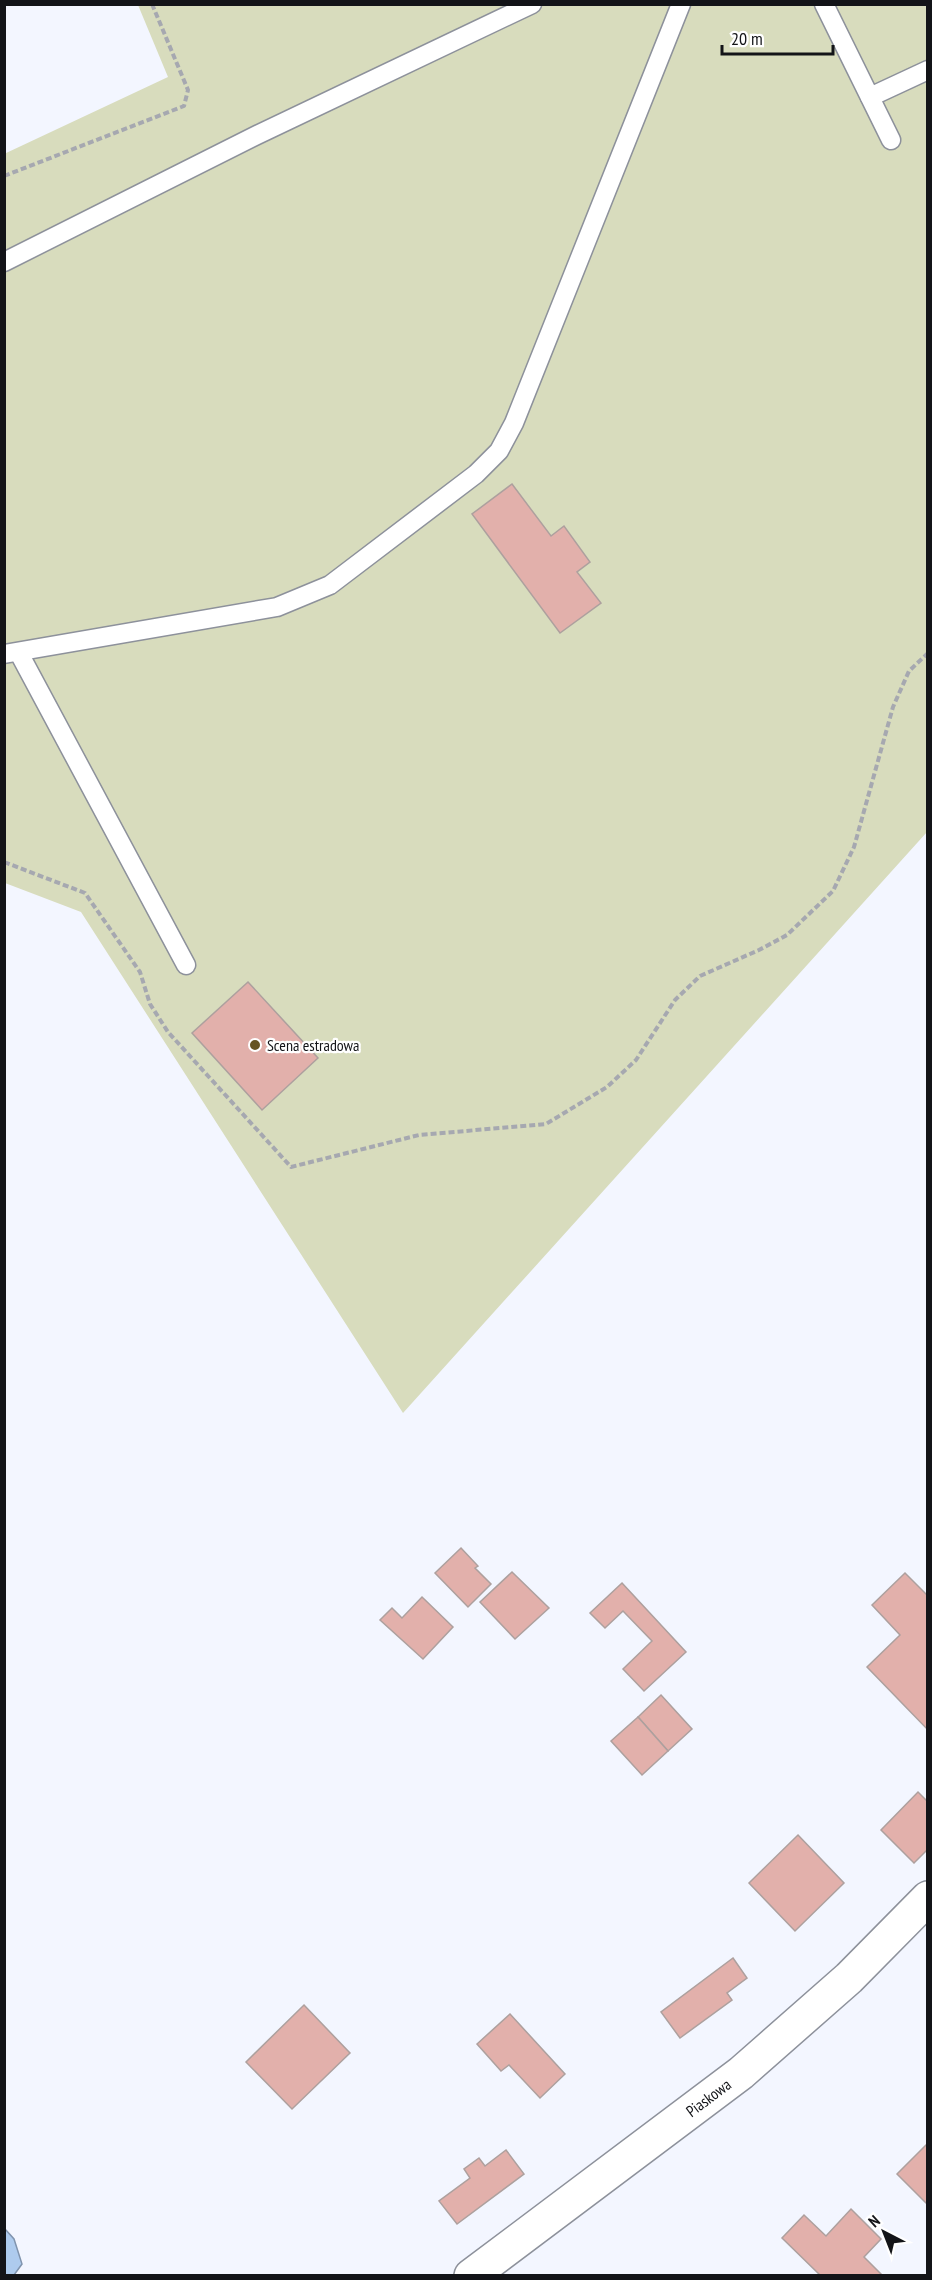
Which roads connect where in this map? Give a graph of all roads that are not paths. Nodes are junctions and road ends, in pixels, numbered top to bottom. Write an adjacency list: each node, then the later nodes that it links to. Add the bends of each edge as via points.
1 (532, 4): 7 (lane, via 257,135)
2 (681, 4): 8 (lane, via 514,423 499,451 476,474 330,585 277,607)
3 (824, 4): 5 (lane)
4 (927, 70): 5 (lane)
5 (870, 97): 6 (lane)
6 (891, 140)
7 (4, 262)
8 (12, 653): 9 (lane)
9 (186, 965)
10 (927, 1898): 11 (street, Piaskowa, via 849,1978 741,2073)
11 (471, 2276)

